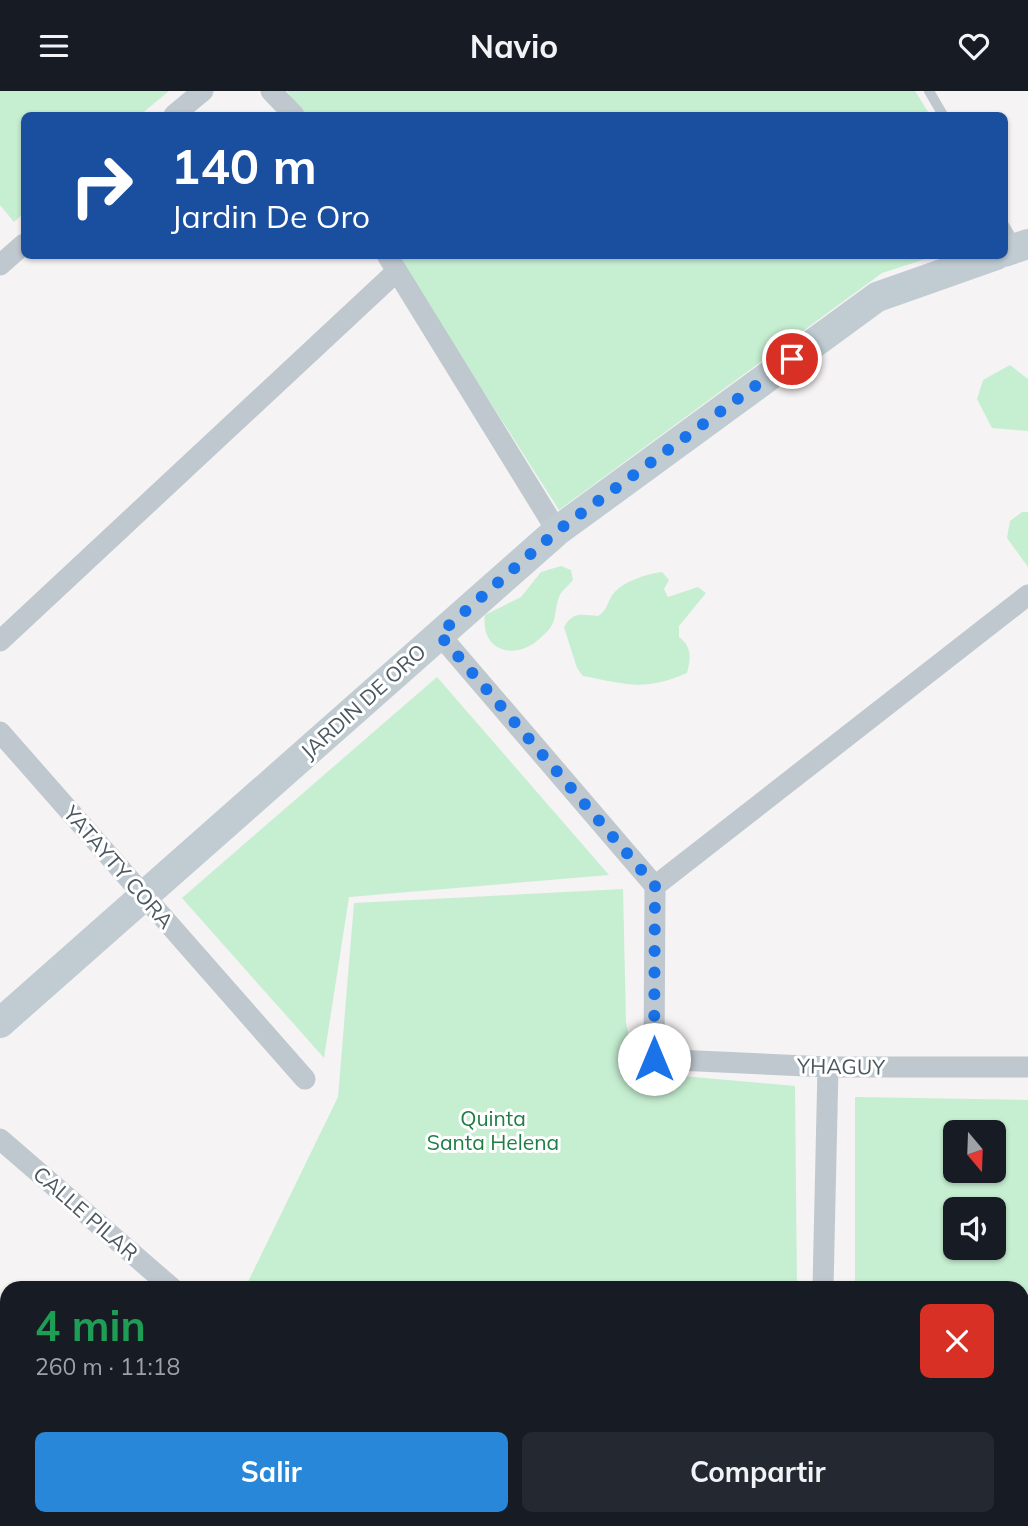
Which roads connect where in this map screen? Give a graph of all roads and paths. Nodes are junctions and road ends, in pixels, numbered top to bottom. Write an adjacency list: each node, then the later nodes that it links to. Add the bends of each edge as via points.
1 (202, 91): 4 (street)
2 (271, 91): 5 (street)
3 (929, 91): 6 (lane)
4 (178, 112)
5 (291, 112)
6 (941, 112)
7 (21, 246): 9 (street)
8 (973, 259): 11 (street, JARDIN DE ORO, via 877,296)
9 (2, 261)
10 (392, 264): 11 (street); 14 (street)
11 (557, 531): 13 (street, JARDIN DE ORO)
12 (1028, 595): 16 (street)
13 (439, 634): 16 (street); 17 (street, JARDIN DE ORO)
14 (0, 642)
15 (0, 732): 17 (street, YATAYTY CORA)
16 (655, 886): 19 (street, YHAGUY, via 654,1059)
17 (145, 898): 18 (street, JARDIN DE ORO); 21 (street, YATAYTY CORA)
18 (0, 1023)
19 (828, 1067): 20 (street, YHAGUY); 24 (street)
20 (1028, 1067)
21 (305, 1079)
22 (0, 1139): 23 (street, CALLE PILAR)
23 (165, 1281)
24 (823, 1281)

